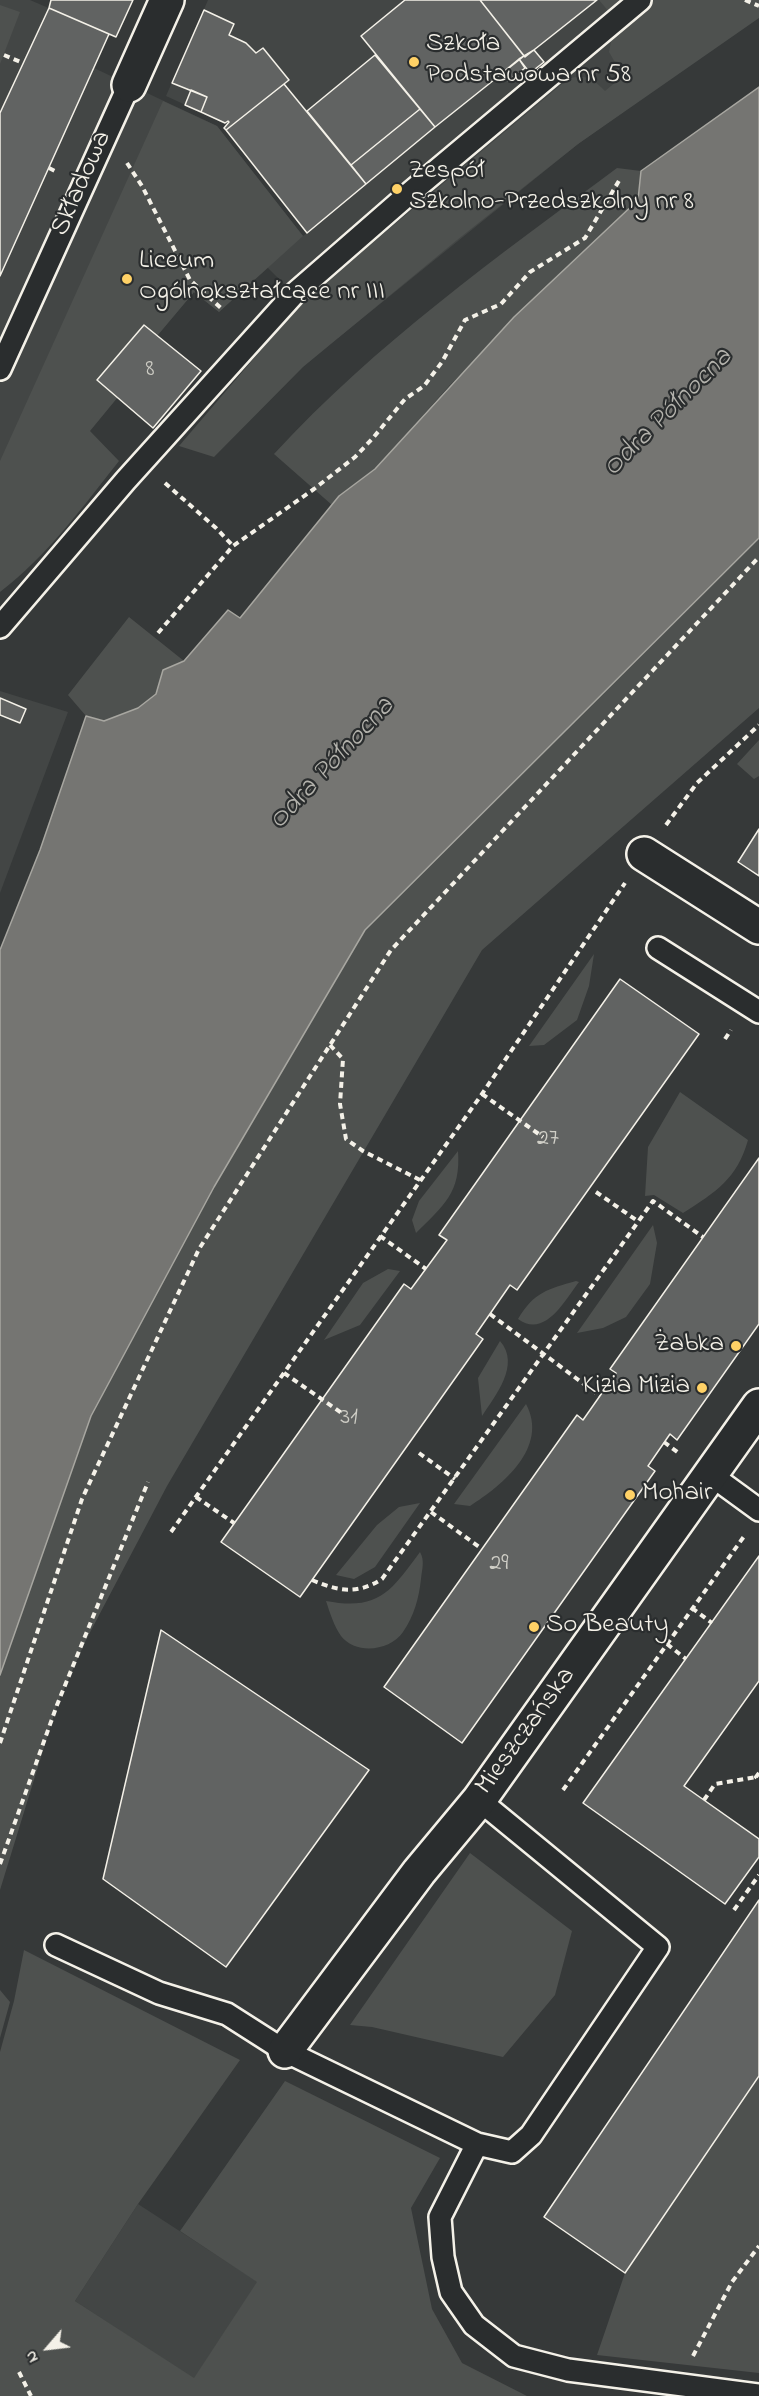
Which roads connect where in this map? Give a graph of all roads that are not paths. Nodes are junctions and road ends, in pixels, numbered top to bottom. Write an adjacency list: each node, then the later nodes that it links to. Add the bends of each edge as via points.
1 (167, 0): 3 (street, Składowa)
2 (640, 0): 5 (lane, via 294,294)
3 (129, 85): 4 (lane, Składowa)
4 (0, 369)
5 (0, 627)
6 (644, 854): 7 (street)
7 (759, 927)
8 (658, 948): 9 (lane)
9 (759, 1012)
10 (759, 1406): 11 (street, Mieszczańska)
11 (711, 1475): 12 (lane); 13 (street, Mieszczańska)
12 (759, 1510)
13 (479, 1800): 15 (street, Mieszczańska, via 419,1872); 16 (lane, via 658,1947 531,2135 512,2152)
14 (56, 1945): 15 (lane, via 159,1993 227,2014)
15 (285, 2051): 16 (lane)
16 (477, 2144): 17 (lane, via 440,2217 451,2292 474,2325 514,2356 568,2370)
17 (759, 2396)

